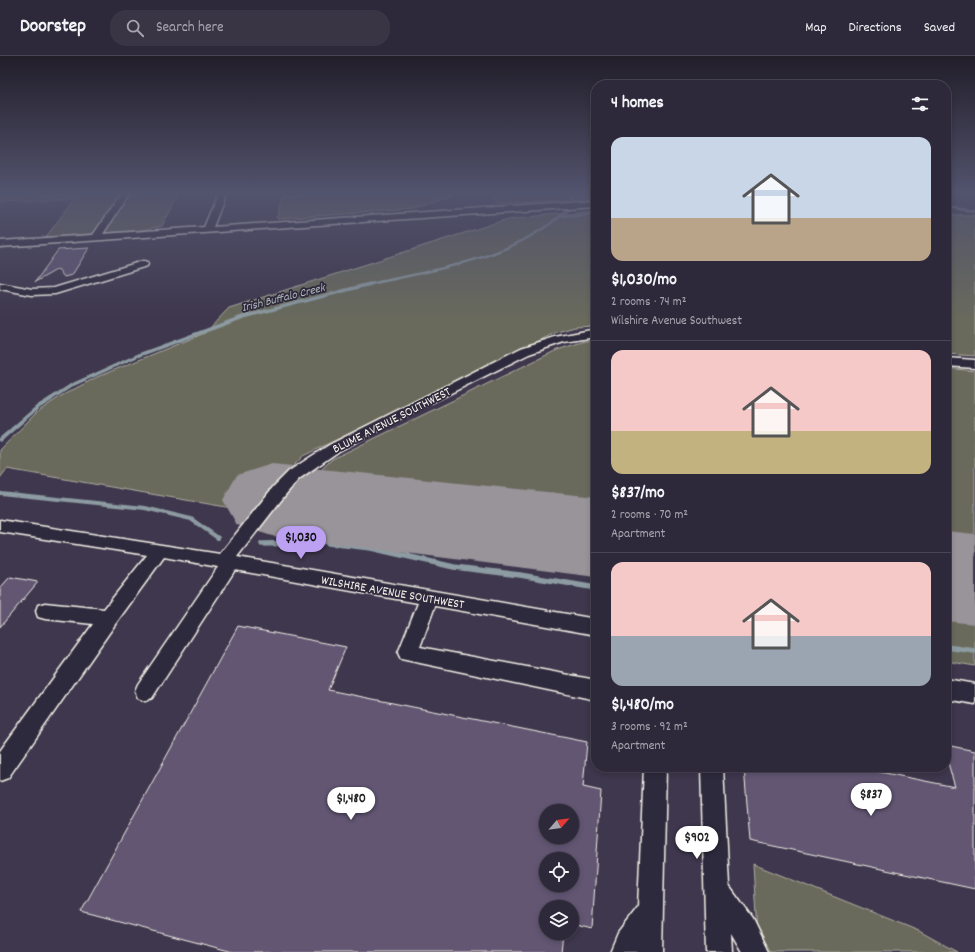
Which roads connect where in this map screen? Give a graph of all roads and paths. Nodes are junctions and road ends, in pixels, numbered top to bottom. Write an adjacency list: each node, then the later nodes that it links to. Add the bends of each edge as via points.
1 (115, 236): 2 (street)
2 (96, 237): 3 (street)
3 (0, 244)
4 (143, 264): 5 (street, via 55,291 32,292)
5 (0, 286)
6 (591, 333): 11 (street, BLUME AVENUE SOUTHWEST, via 553,340 524,351 328,451 294,475)
7 (951, 362): 8 (street)
8 (975, 364)
9 (0, 526): 10 (street, WILSHIRE AVENUE SOUTHWEST)
10 (160, 550): 11 (street, WILSHIRE AVENUE SOUTHWEST); 14 (street)
11 (227, 562): 12 (street, WILSHIRE AVENUE SOUTHWEST); 18 (street, BLUME AVENUE SOUTHWEST)
12 (429, 598): 15 (street, WILSHIRE AVENUE SOUTHWEST); 16 (street, via 408,653)
13 (45, 610): 14 (street)
14 (109, 617): 20 (street)
15 (591, 626)
16 (591, 689)
17 (951, 690): 19 (street)
18 (145, 691)
19 (975, 694)
20 (0, 770)
21 (655, 772): 24 (street)
22 (712, 772): 23 (street)
23 (717, 891): 27 (street); 28 (street, via 744,928)
24 (650, 912): 25 (street, via 627,942); 26 (street)
25 (623, 952)
26 (649, 952)
27 (719, 952)
28 (756, 952)

